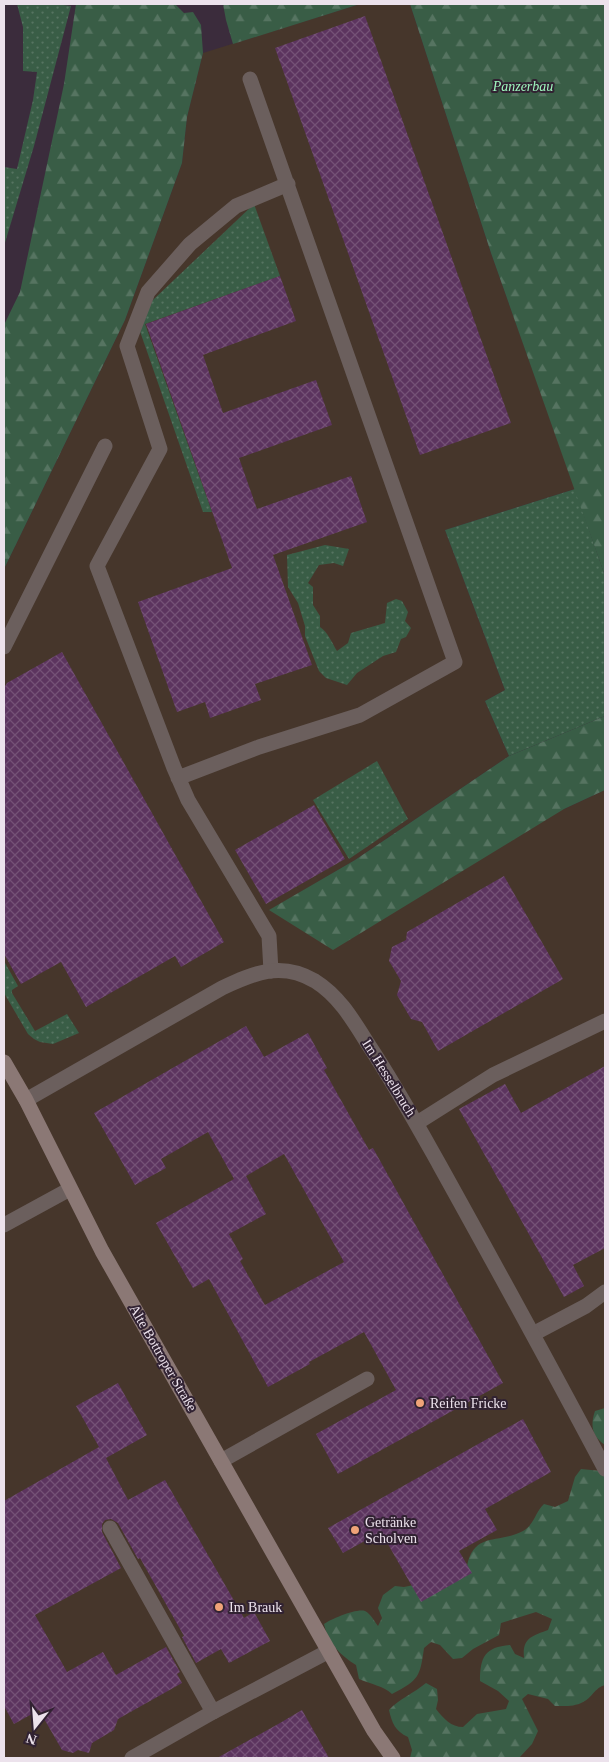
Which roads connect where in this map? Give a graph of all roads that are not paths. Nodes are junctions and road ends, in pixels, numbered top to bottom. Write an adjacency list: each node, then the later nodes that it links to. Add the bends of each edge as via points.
1 (250, 79): 2 (street)
2 (288, 184): 5 (street, via 236,206 190,244 148,292 127,346 160,449 97,566); 5 (street, via 455,662 360,715 259,747)
3 (105, 446): 4 (street)
4 (4, 647)
5 (178, 778): 6 (street, via 268,936)
6 (271, 971): 9 (street, Im Hesselbruch, via 252,974 222,988); 10 (street, Im Hesselbruch, via 302,975 336,998)
7 (605, 1021): 10 (street, via 493,1075)
8 (4, 1062): 9 (street, Alte Bottroper Straße)
9 (26, 1100): 11 (street, Alte Bottroper Straße)
10 (417, 1123): 14 (street, Im Hesselbruch)
11 (70, 1189): 12 (street); 16 (street, Alte Bottroper Straße)
12 (4, 1225)
13 (605, 1292): 14 (street, via 586,1306)
14 (533, 1334): 17 (street, Im Hesselbruch)
15 (367, 1379): 16 (street)
16 (221, 1461): 19 (street, Alte Bottroper Straße)
17 (605, 1469)
18 (110, 1528): 20 (street)
19 (329, 1650): 20 (street); 22 (street, Alte Bottroper Straße, via 374,1732)
20 (214, 1712): 21 (street)
21 (138, 1757)
22 (393, 1758)

